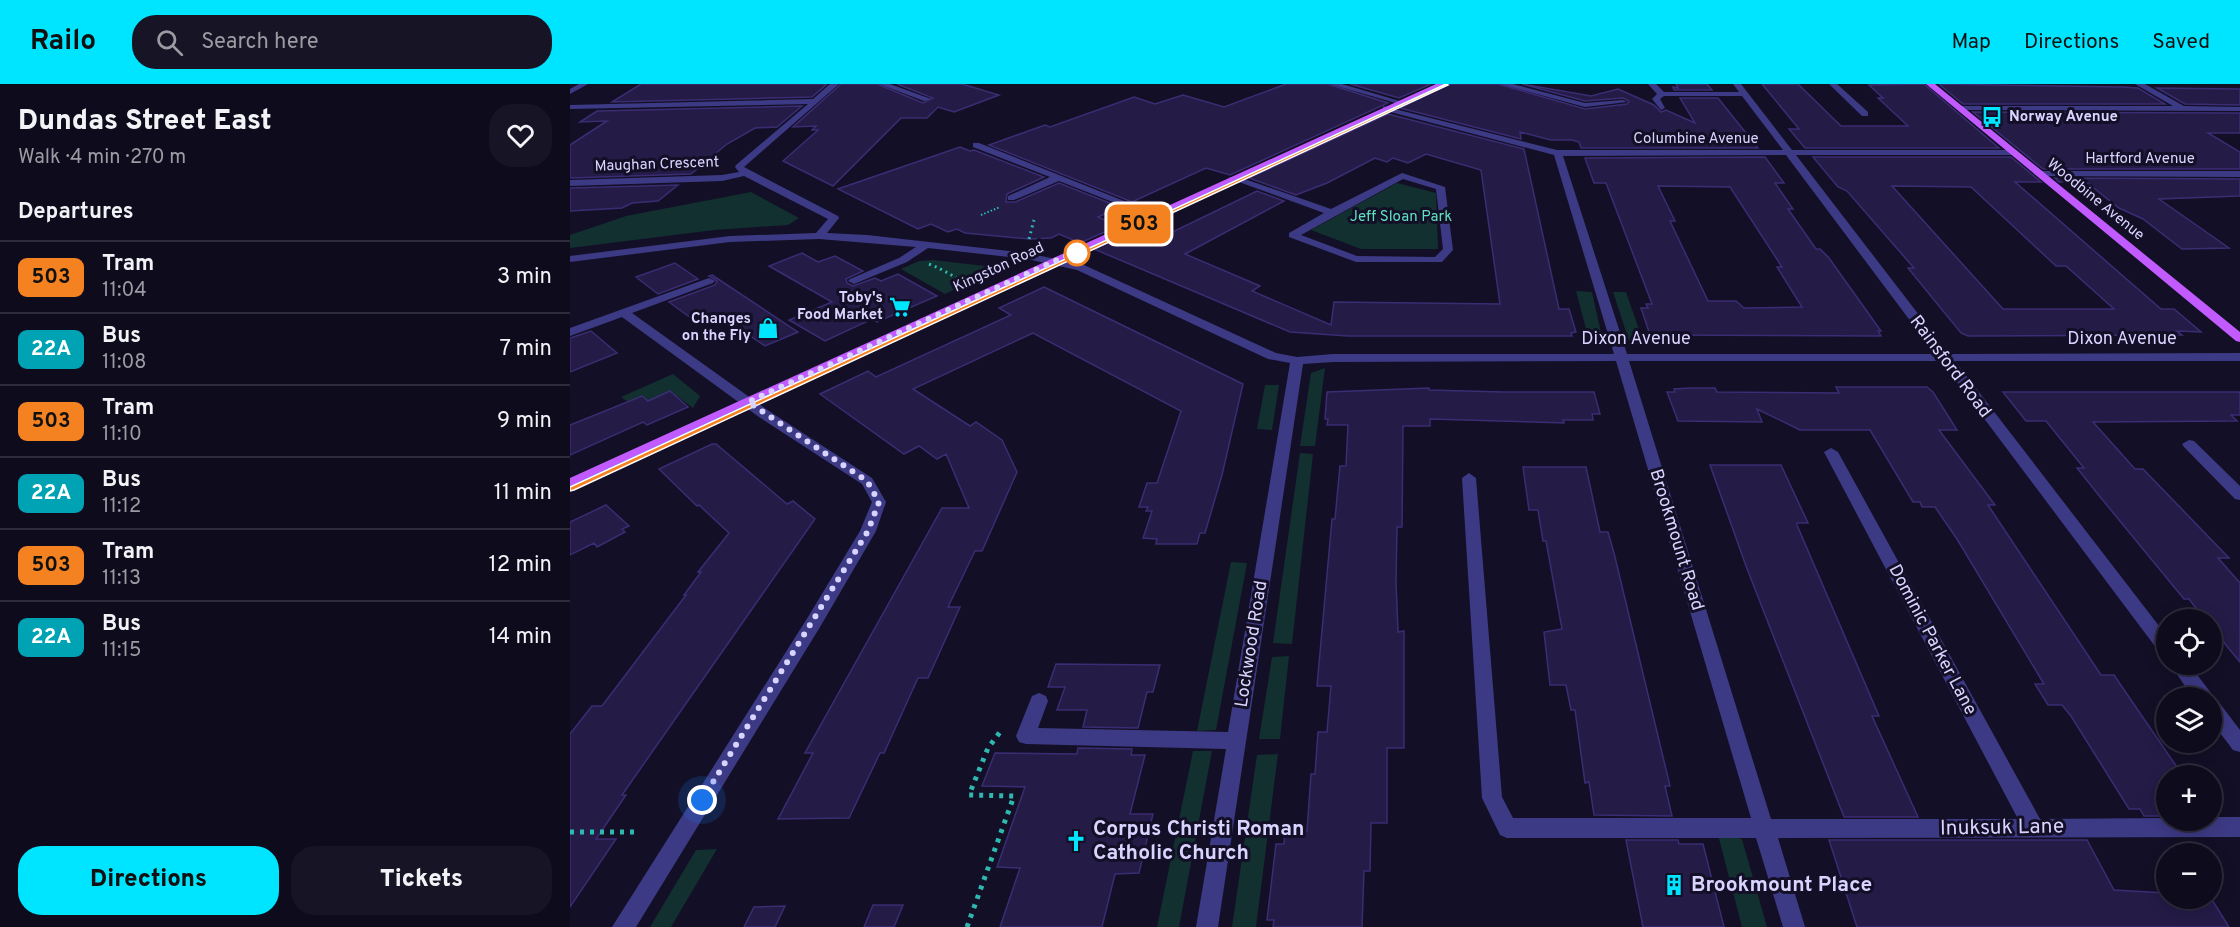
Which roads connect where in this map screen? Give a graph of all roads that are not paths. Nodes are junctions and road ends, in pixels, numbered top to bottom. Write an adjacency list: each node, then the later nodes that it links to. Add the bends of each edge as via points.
1 (584, 84): 12 (street)
2 (835, 84): 16 (street)
3 (883, 84): 15 (street)
4 (1334, 84): 17 (street)
5 (1443, 84): 17 (main road, Kingston Road)
6 (1504, 84): 18 (street, via 1585,105)
7 (1653, 84): 13 (street)
8 (1737, 84): 14 (street, Rainsford Road)
9 (1833, 84): 25 (street)
10 (1930, 84): 22 (main road, Woodbine Avenue)
11 (2139, 84): 23 (street)
12 (570, 92)
13 (1662, 94): 14 (street); 21 (street, via 1656,99)
14 (1745, 94): 27 (street, Rainsford Road)
15 (927, 99)
16 (815, 101): 19 (street); 30 (street, via 739,167)
17 (1399, 102): 20 (main road, Kingston Road)
18 (1623, 102)
19 (570, 107)
20 (1386, 108): 29 (street, Columbine Avenue); 34 (main road, Kingston Road)
21 (1661, 108)
22 (1959, 108): 23 (street); 28 (main road, Woodbine Avenue)
23 (2182, 109): 24 (street)
24 (2240, 109)
25 (1865, 114)
26 (976, 146): 33 (street)
27 (1787, 152): 28 (street, Columbine Avenue); 29 (street, Columbine Avenue); 49 (street, Rainsford Road)
28 (2013, 152): 31 (main road, Woodbine Avenue)
29 (1557, 153): 48 (street, Brookmount Road)
30 (745, 173): 35 (street, Maughan Crescent, via 722,178); 39 (street, via 834,218)
31 (2040, 174): 32 (street, Hartford Avenue); 47 (main road, Woodbine Avenue)
32 (2240, 174)
33 (1057, 178): 36 (street); 38 (street)
34 (1233, 178): 37 (street); 38 (main road, Kingston Road)
35 (570, 183)
36 (1011, 198)
37 (1332, 213): 37 (street, via 1402,176 1440,187 1448,250 1438,260 1356,259 1293,235)
38 (1154, 215): 42 (main road, Kingston Road)
39 (819, 236): 40 (street, Dixon Avenue); 41 (street, Dixon Avenue, via 699,242)
40 (925, 244): 42 (street, Dixon Avenue); 44 (street, via 903,260)
41 (570, 259)
42 (1054, 261): 51 (street, Dixon Avenue, via 1080,267 1272,356); 52 (main road, Kingston Road)
43 (709, 280): 45 (street)
44 (854, 281)
45 (623, 312): 46 (street); 52 (street)
46 (570, 332)
47 (2240, 338)
48 (1621, 356): 49 (street, Dixon Avenue); 51 (street, Dixon Avenue); 64 (street, Brookmount Road)
49 (1942, 357): 50 (street, Dixon Avenue); 58 (street, Rainsford Road)
50 (2240, 357)
51 (1297, 361): 61 (street, Lockwood Road)
52 (748, 402): 56 (main road, Kingston Road); 66 (street, via 867,481 879,502 868,531 814,622)
53 (2189, 444): 57 (street)
54 (1832, 452): 65 (street, Dominic Parker Lane)
55 (1469, 478): 64 (street, Inuksuk Lane, via 1492,798 1507,828)
56 (570, 484)
57 (2240, 495)
58 (2156, 635)
59 (1039, 701): 61 (street, via 1026,736)
60 (2222, 721): 62 (street)
61 (1236, 741): 67 (street, Lockwood Road)
62 (2240, 744)
63 (2240, 826): 65 (street, Inuksuk Lane)
64 (1764, 827): 65 (street, Inuksuk Lane); 68 (street, Brookmount Road)
65 (2033, 828)
66 (623, 927)
67 (1207, 927)
68 (1794, 927)

